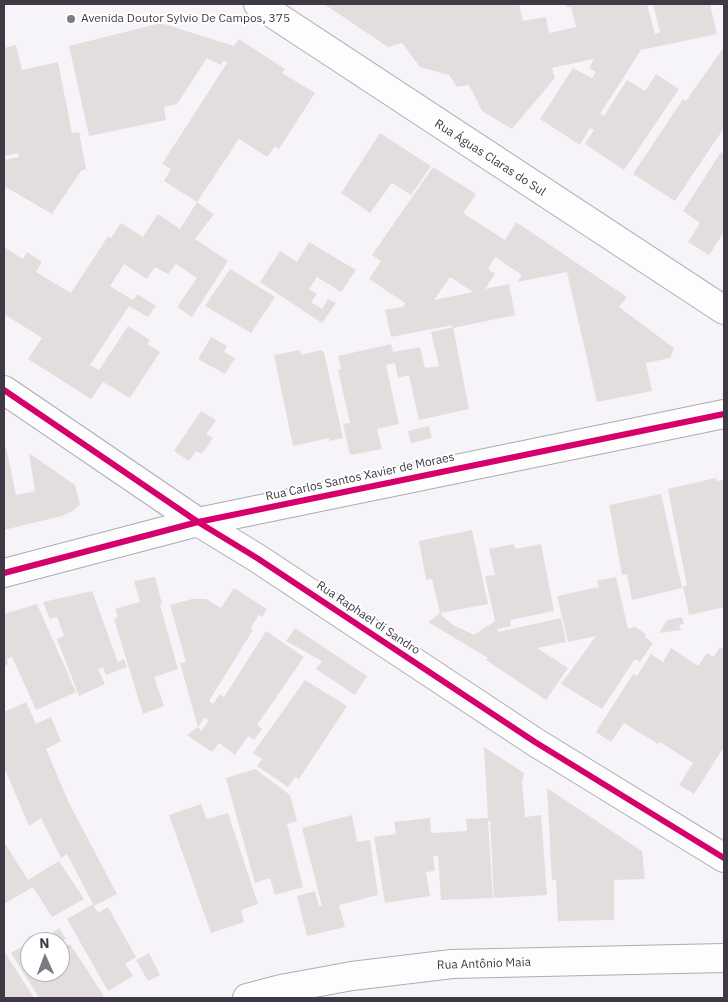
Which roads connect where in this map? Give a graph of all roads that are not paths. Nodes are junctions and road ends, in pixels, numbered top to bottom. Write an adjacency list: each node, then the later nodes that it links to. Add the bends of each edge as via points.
1 (258, 4): 2 (street, Rua Águas Claras do Sul)
2 (724, 310)
3 (4, 390): 5 (street, Rua Raphael di Sandro)
4 (724, 414): 5 (street, Rua Carlos Santos Xavier de Moraes)
5 (198, 522): 6 (street, Rua Carlos Santos Xavier de Moraes); 7 (street, Rua Raphael di Sandro, via 535,742)
6 (4, 573)
7 (724, 858)
8 (724, 958): 9 (street, Rua Antônio Maia, via 452,964 352,976)
9 (247, 998)

